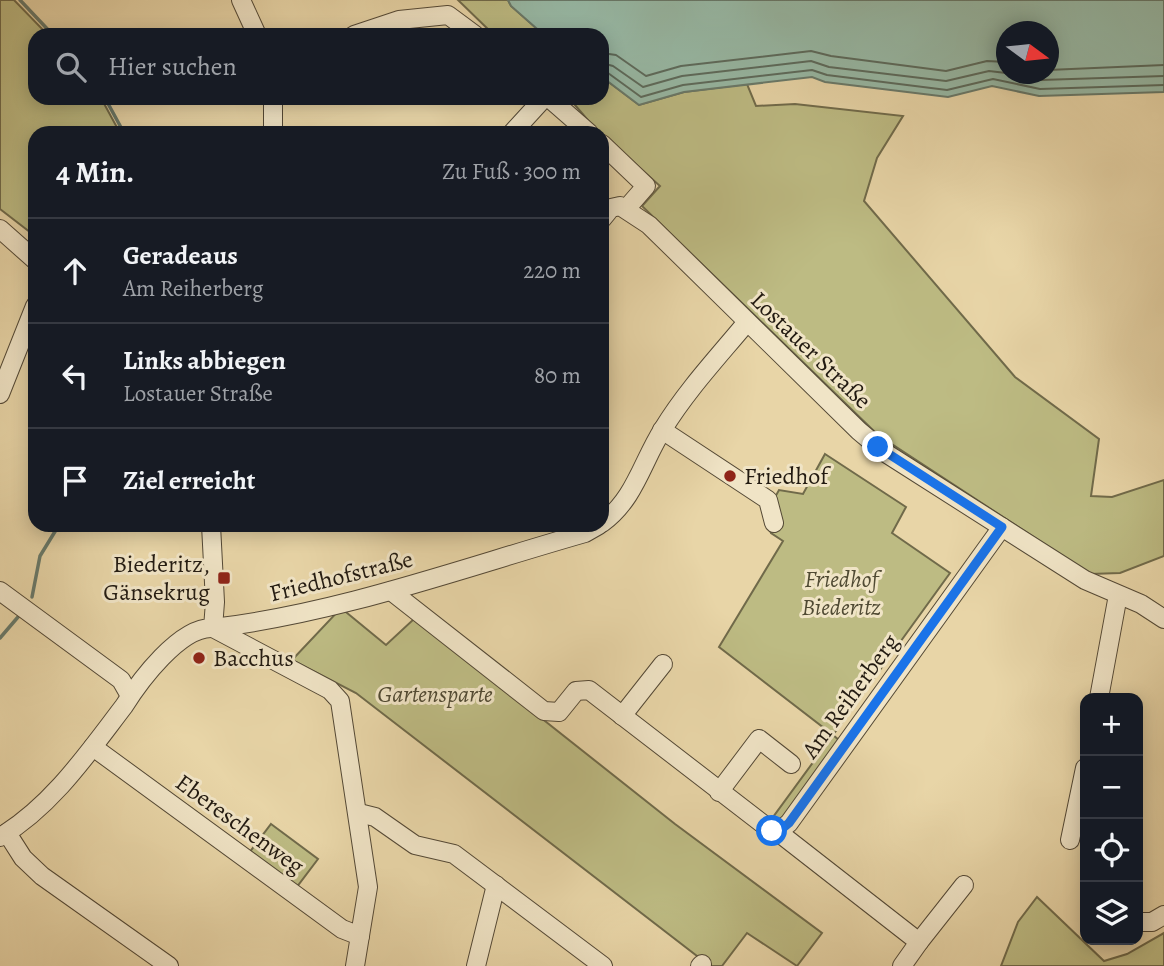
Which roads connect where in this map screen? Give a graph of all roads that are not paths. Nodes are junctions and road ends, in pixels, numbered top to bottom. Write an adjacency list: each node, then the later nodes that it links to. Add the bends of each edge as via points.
1 (241, 0): 2 (street)
2 (254, 28)
3 (375, 28): 4 (street, via 399,20 448,15)
4 (466, 28)
5 (273, 105): 8 (street)
6 (540, 105): 9 (street)
7 (555, 105): 10 (street)
8 (273, 126)
9 (519, 126)
10 (581, 126)
11 (609, 151): 12 (street, via 646,186)
12 (622, 207): 13 (street); 18 (street, Lostauer Straße, via 649,226)
13 (609, 210)
14 (0, 229): 16 (street)
15 (0, 248): 17 (street)
16 (28, 253)
17 (28, 257)
18 (747, 322): 21 (street, Friedhofstraße); 24 (street, Lostauer Straße, via 871,442)
19 (28, 324): 20 (street)
20 (0, 394)
21 (662, 430): 22 (street, Friedhofstraße, via 629,496); 23 (street, via 768,500)
22 (609, 516)
23 (774, 523)
24 (1002, 527): 29 (street, Lostauer Straße, via 1084,580); 41 (street, Am Reiherberg, via 789,823)
25 (210, 532): 31 (street)
26 (587, 532): 28 (street, Friedhofstraße)
27 (0, 591): 34 (street, via 121,680)
28 (391, 591): 31 (street, Friedhofstraße); 35 (street, via 547,713 559,712 576,691 584,689)
29 (1118, 596): 30 (street, Lostauer Straße); 33 (street)
30 (1164, 619)
31 (213, 628): 34 (street, Friedhofstraße, via 199,629 173,647); 40 (street, via 338,697)
32 (663, 664): 35 (street)
33 (1100, 693)
34 (129, 694): 36 (street, Friedhofstraße)
35 (622, 716): 38 (street)
36 (93, 747): 42 (street, Friedhofstraße, via 55,792); 48 (street, Ebereschenweg, via 342,929)
37 (791, 764): 38 (street, via 759,739)
38 (719, 792): 41 (street)
39 (1080, 806): 43 (street)
40 (359, 813): 44 (street, via 375,817 415,845 449,850); 48 (street, via 368,887)
41 (778, 832): 49 (street)
42 (3, 835): 50 (street, via 33,869)
43 (1076, 837)
44 (496, 885): 52 (street); 53 (street)
45 (964, 885): 49 (street)
46 (1164, 915): 47 (street)
47 (1143, 922)
48 (360, 936): 51 (street)
49 (919, 942): 54 (street)
50 (169, 966)
51 (355, 966)
52 (476, 966)
53 (603, 966)
54 (902, 966)

